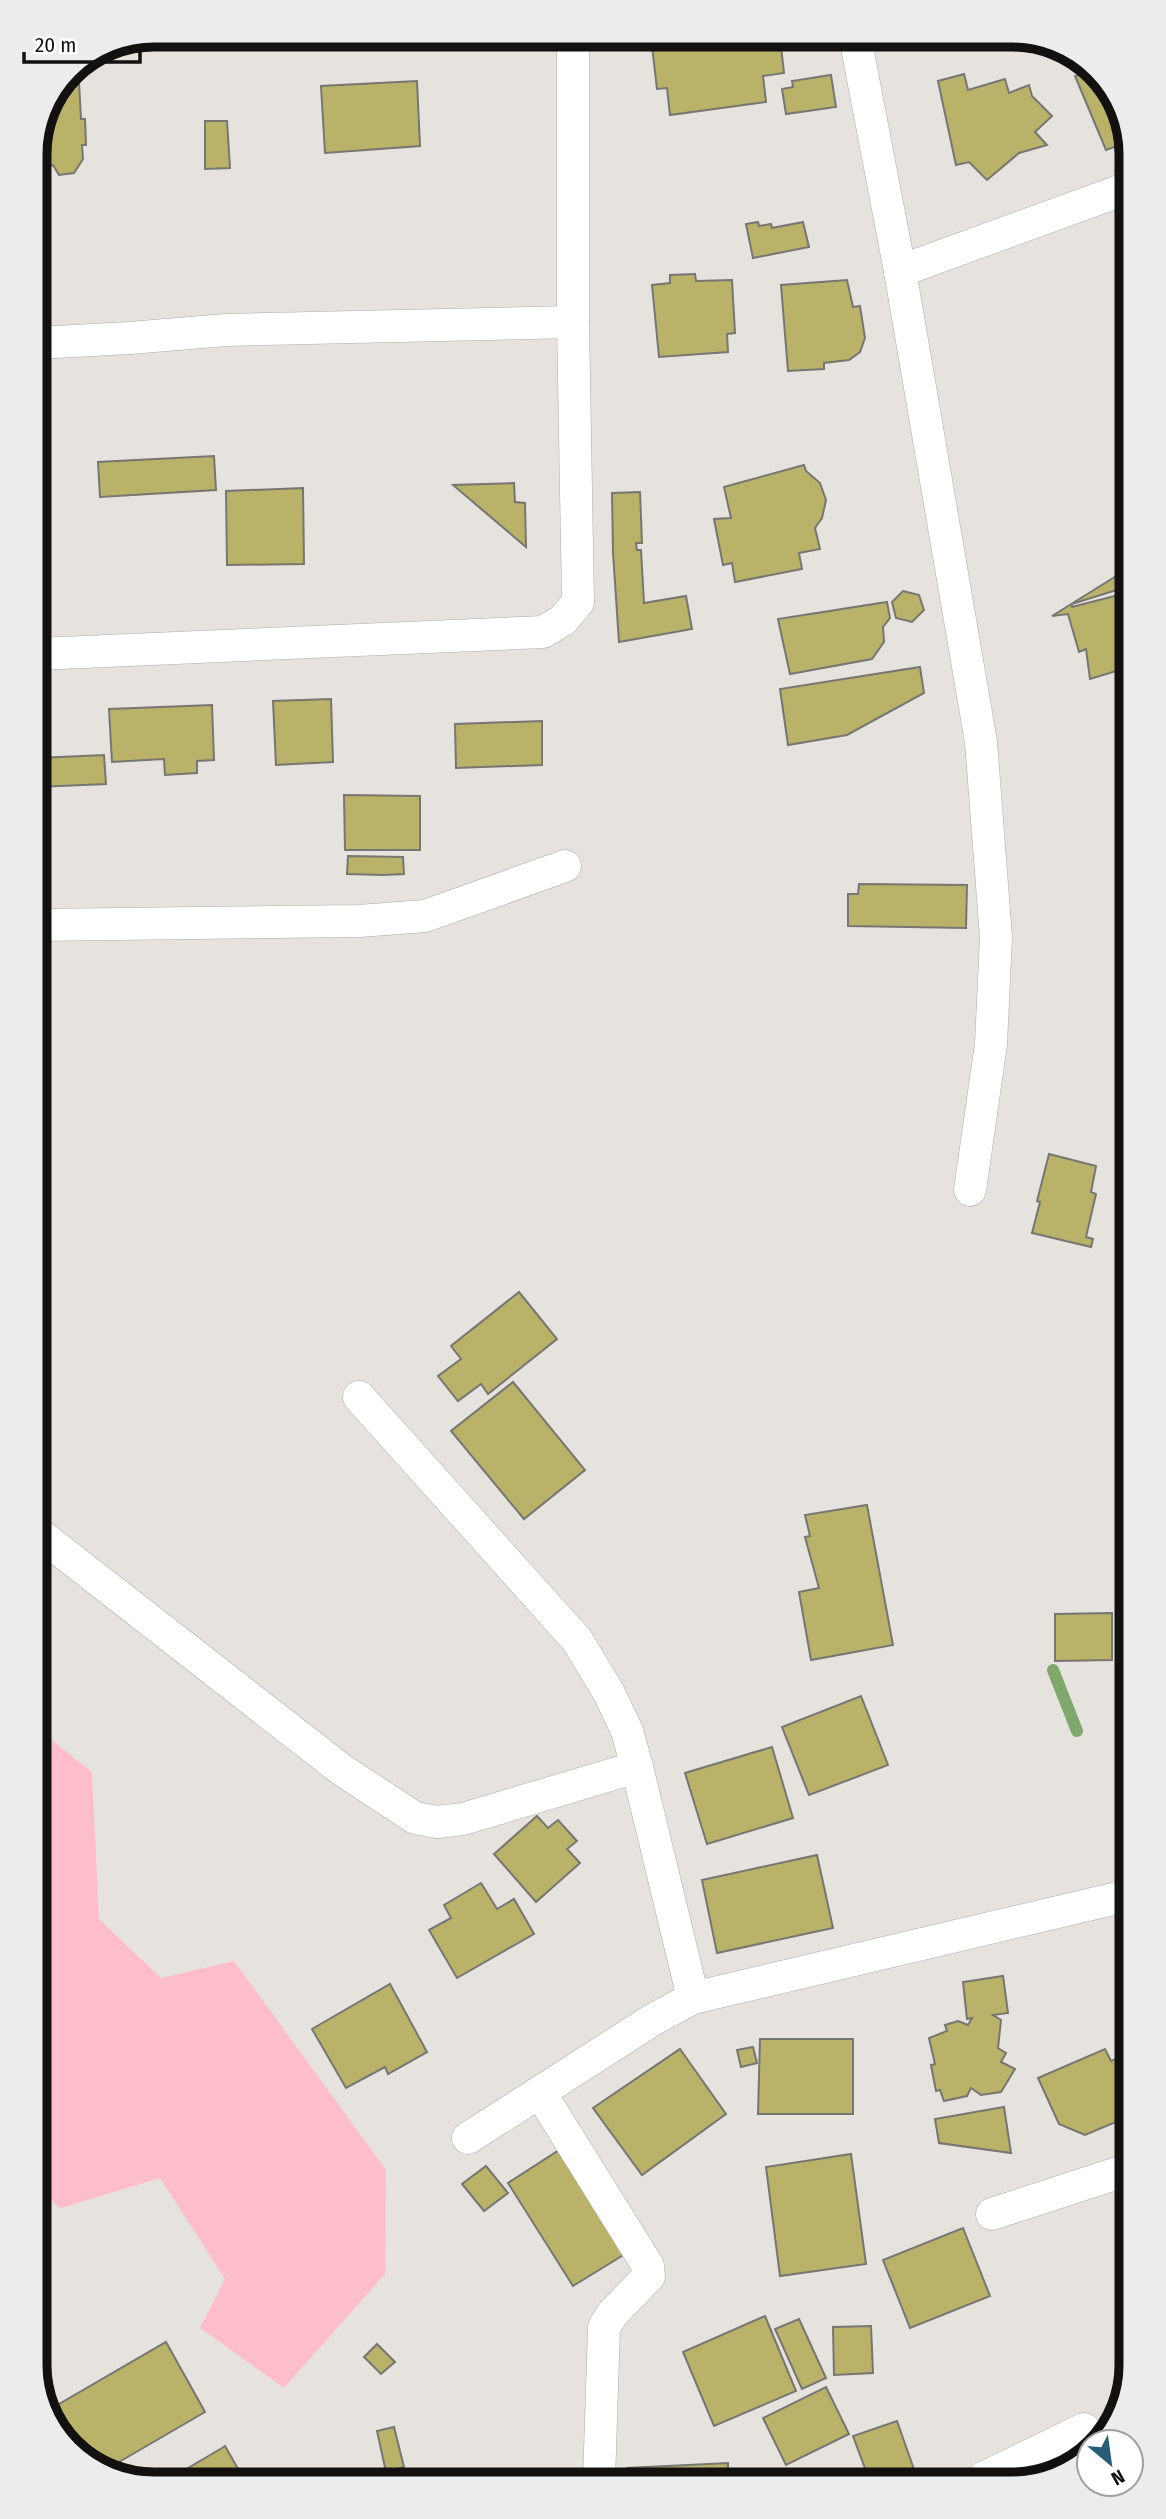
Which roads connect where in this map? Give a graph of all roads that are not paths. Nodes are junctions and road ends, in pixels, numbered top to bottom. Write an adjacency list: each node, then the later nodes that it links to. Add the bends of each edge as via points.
1 (573, 47): 5 (street)
2 (857, 47): 4 (street)
3 (1119, 191): 4 (street)
4 (900, 271): 10 (street, via 981,742 996,937 991,1044)
5 (573, 322): 6 (street, via 226,330); 7 (street, via 578,602 563,620 543,632)
6 (47, 343)
7 (47, 654)
8 (565, 866): 9 (street, via 425,916)
9 (47, 925)
10 (970, 1190)
11 (359, 1397): 13 (street, via 577,1640 610,1693)
12 (47, 1540): 13 (street, via 342,1770 415,1818 437,1822 463,1819)
13 (637, 1767): 15 (street)
14 (1119, 1898): 15 (street)
15 (693, 1998): 16 (street)
16 (541, 2094): 17 (street); 21 (street, via 648,2266 649,2276 604,2327)
17 (468, 2138)
18 (1119, 2173): 19 (street)
19 (992, 2214)
20 (1075, 2433): 22 (street)
21 (599, 2472)
22 (994, 2472)

